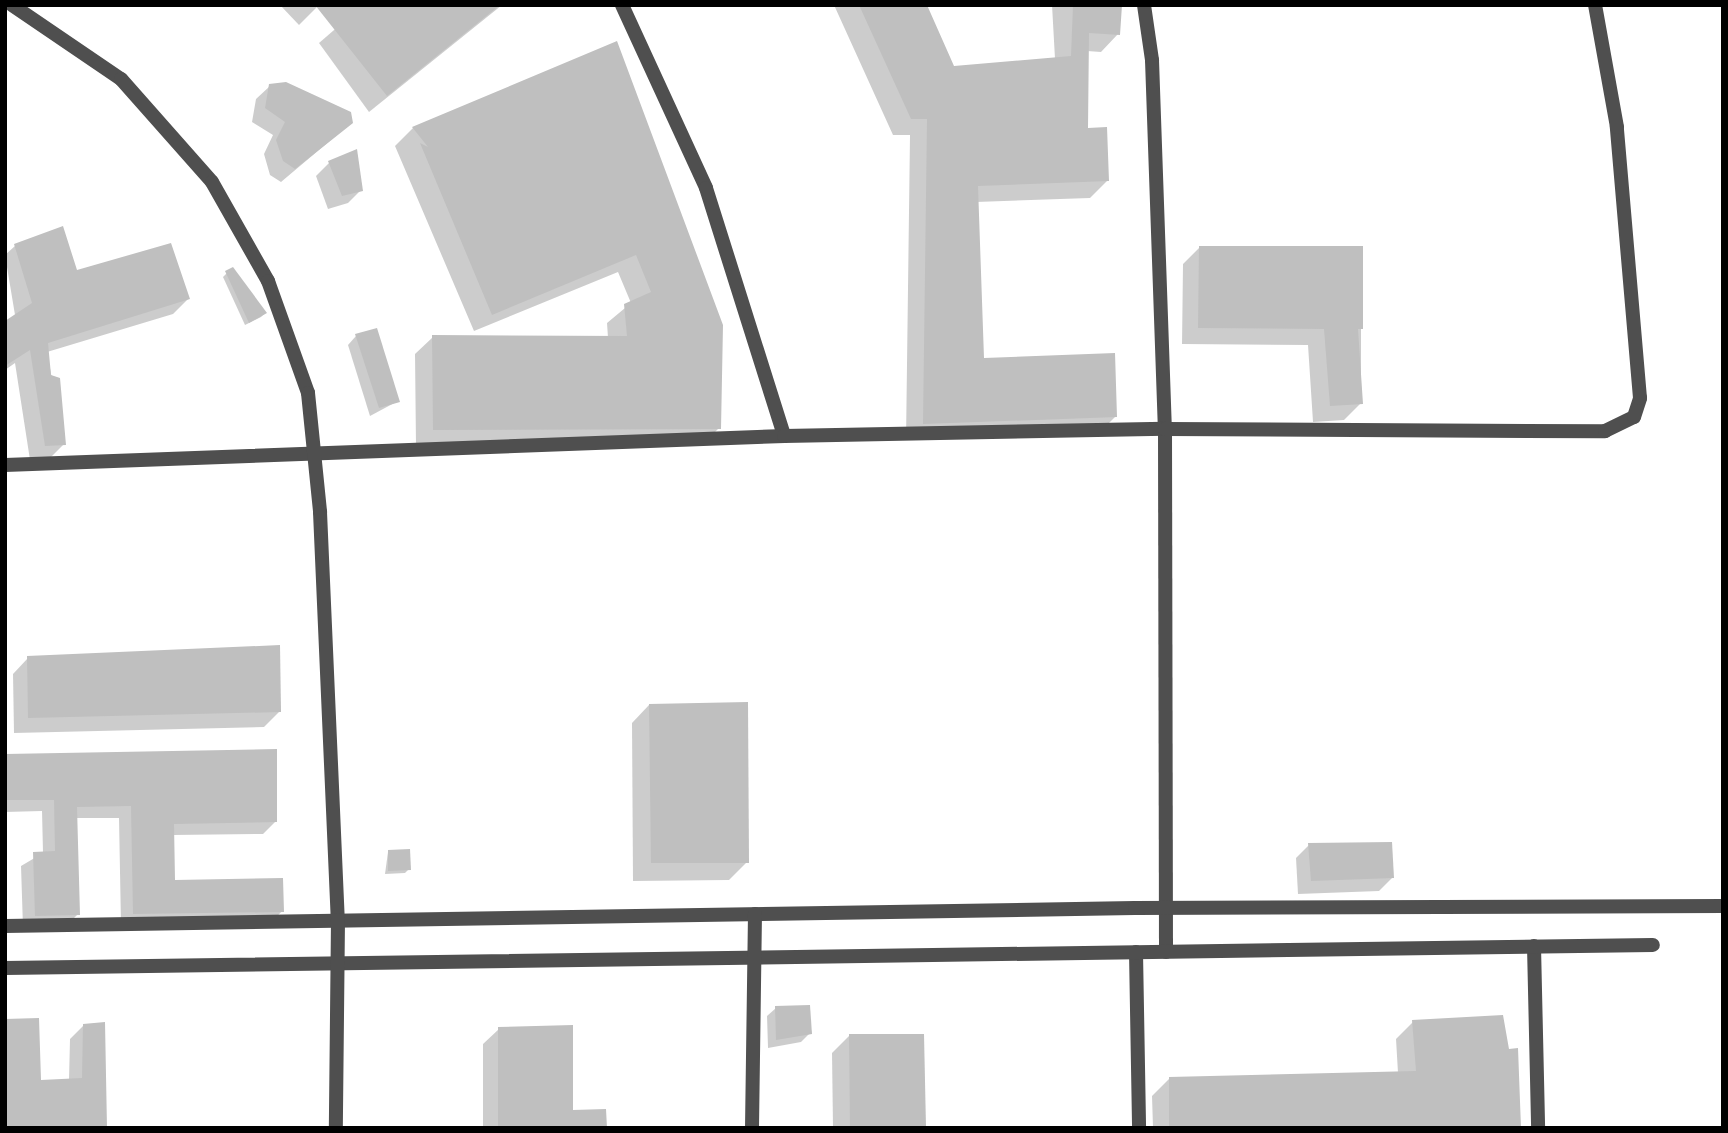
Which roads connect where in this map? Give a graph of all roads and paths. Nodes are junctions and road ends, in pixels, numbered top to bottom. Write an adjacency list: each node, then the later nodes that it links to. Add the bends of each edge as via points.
1 (12, 5): 7 (street, via 121,79 212,182 244,231 290,335)
2 (622, 5): 6 (street, via 706,188)
3 (1144, 5): 5 (street, via 1152,60)
4 (1595, 5): 5 (street, via 1617,127 1640,398 1634,417 1605,431)
5 (1165, 429): 6 (street); 10 (street)
6 (784, 436): 7 (street)
7 (316, 453): 8 (street); 12 (street)
8 (5, 465)
9 (1723, 906): 10 (street)
10 (1167, 908): 11 (street); 16 (street)
11 (755, 914): 12 (street); 18 (street)
12 (338, 920): 13 (street); 19 (street)
13 (5, 926)
14 (1653, 945): 15 (street)
15 (1534, 946): 16 (street); 24 (street)
16 (1166, 951): 17 (street)
17 (1136, 952): 18 (street); 23 (street)
18 (755, 958): 19 (street); 22 (street)
19 (338, 963): 20 (street); 21 (street)
20 (5, 968)
21 (336, 1128)
22 (752, 1128)
23 (1139, 1128)
24 (1538, 1128)

